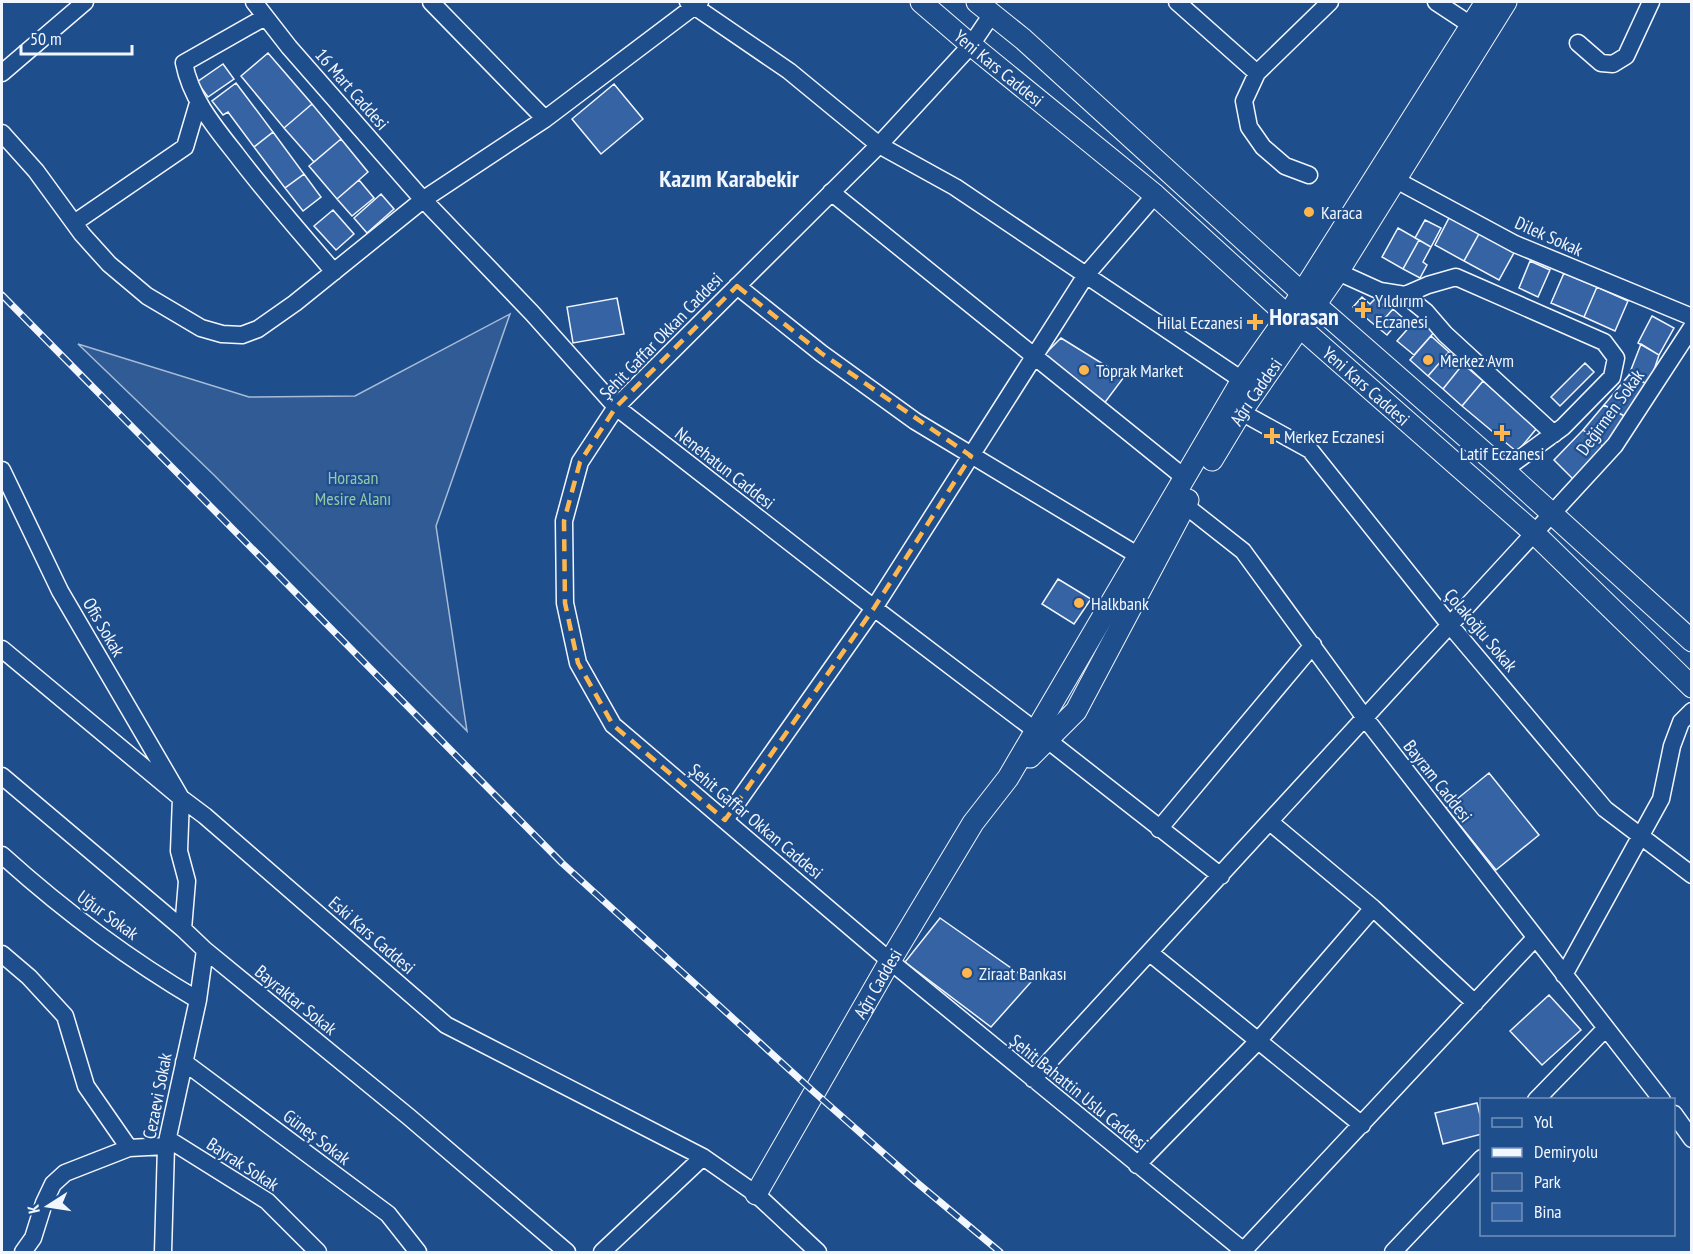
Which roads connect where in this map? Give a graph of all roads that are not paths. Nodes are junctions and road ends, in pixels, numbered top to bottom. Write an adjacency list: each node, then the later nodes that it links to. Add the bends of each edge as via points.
1 (85, 2): 17 (street)
2 (254, 2): 13 (street, 16 Mart Caddesi)
3 (431, 2): 20 (street)
4 (921, 2): 16 (main road, Yeni Kars Caddesi)
5 (1178, 2): 18 (street)
6 (1330, 2): 18 (street)
7 (1436, 2): 14 (street)
8 (1486, 2): 14 (main road, Ağrı Caddesi)
9 (1506, 2): 14 (main road, Ağrı Caddesi)
10 (1651, 2): 15 (street, via 1626,56 1613,64 1601,63)
11 (694, 3): 20 (street); 22 (street, via 789,71)
12 (984, 8): 16 (street, Şehit Gaffar Okkan Caddesi); 34 (main road, Yeni Kars Caddesi)
13 (265, 16): 19 (street, via 184,63); 27 (street, 16 Mart Caddesi)
14 (1478, 30): 24 (main road, Ağrı Caddesi); 34 (main road, Ağrı Caddesi)
15 (1578, 43)
16 (971, 45): 22 (street, Şehit Gaffar Okkan Caddesi); 26 (main road, Yeni Kars Caddesi)
17 (2, 73)
18 (1257, 73): 23 (street, via 1244,102 1249,127 1284,166)
19 (198, 103): 28 (street, via 185,147); 29 (street)
20 (545, 119): 27 (street)
21 (2, 133): 28 (street)
22 (879, 145): 25 (street, Şehit Gaffar Okkan Caddesi); 31 (street, via 955,187)
23 (1309, 174)
24 (1396, 180): 30 (main road, Ağrı Caddesi); 35 (street, Dilek Sokak, via 1515,244)
25 (831, 192): 32 (street, Şehit Gaffar Okkan Caddesi); 38 (street)
26 (1155, 195): 31 (street); 36 (main road, Yeni Kars Caddesi)
27 (424, 199): 29 (street); 40 (street, Nenehatun Caddesi)
28 (74, 223): 29 (street, via 109,264 147,296 201,328 222,334 242,335 258,329)
29 (334, 272)
30 (1338, 272): 33 (street, via 1380,291); 34 (main road, Ağrı Caddesi)
31 (1086, 275): 38 (street); 39 (street)
32 (737, 286): 40 (street, Şehit Gaffar Okkan Caddesi); 43 (street, via 915,422)
33 (1405, 295): 42 (street); 42 (street, via 1456,277 1604,342 1616,358 1612,377)
34 (1309, 299): 36 (main road, Ağrı Caddesi); 45 (main road, Yeni Kars Caddesi)
35 (1692, 317)
36 (1294, 322): 39 (main road, Ağrı Caddesi); 41 (main road, Ağrı Caddesi); 49 (main road, Yeni Kars Caddesi)
37 (1692, 327): 48 (street, Değirmen Sokak, via 1615,445)
38 (1035, 356): 43 (street); 46 (street)
39 (1242, 380): 46 (main road, Ağrı Caddesi)
40 (616, 407): 51 (street, Nenehatun Caddesi); 62 (street, Şehit Gaffar Okkan Caddesi, via 580,462 564,521 565,603 578,663 613,725)
41 (1241, 412): 47 (main road, Ağrı Caddesi); 52 (street, Çolakoğlu Sokak, via 1310,450)
42 (1554, 434): 45 (street)
43 (971, 456): 50 (street); 51 (street)
44 (2, 470): 61 (street, Ofis Sokak, via 60,591)
45 (1504, 470): 48 (main road, Yeni Kars Caddesi)
46 (1185, 478): 47 (main road, Ağrı Caddesi)
47 (1179, 501): 50 (main road, Ağrı Caddesi); 54 (street, Bayram Caddesi, via 1243,551); 59 (main road, Ağrı Caddesi, via 1076,711)
48 (1552, 515): 49 (street, Değirmen Sokak); 53 (main road, Yeni Kars Caddesi)
49 (1533, 532): 52 (street, Değirmen Sokak); 56 (main road, Yeni Kars Caddesi)
50 (1139, 556): 59 (main road, Ağrı Caddesi)
51 (874, 608): 59 (street, Nenehatun Caddesi); 62 (street)
52 (1449, 624): 58 (street, Değirmen Sokak); 65 (street, Çolakoğlu Sokak, via 1605,809)
53 (1692, 641)
54 (1313, 645): 58 (street, Bayram Caddesi); 64 (street)
55 (2, 649): 61 (street, Eski Kars Caddesi)
56 (1692, 687)
57 (1692, 711): 65 (street, via 1681,722 1661,800)
58 (1365, 718): 63 (street, Değirmen Sokak); 71 (street, Bayram Caddesi)
59 (1041, 735): 64 (street, Nenehatun Caddesi); 75 (main road, Ağrı Caddesi, via 973,824)
60 (2, 776): 70 (street, Bayraktar Sokak)
61 (181, 798): 70 (street, via 179,851 187,881); 90 (street, Eski Kars Caddesi, via 446,1025)
62 (725, 820): 75 (street, Şehit Gaffar Okkan Caddesi)
63 (1270, 822): 68 (street, Değirmen Sokak); 69 (street)
64 (1160, 829): 68 (street, Nenehatun Caddesi)
65 (1642, 837): 67 (street, Çolakoğlu Sokak); 76 (street)
66 (2, 855): 77 (street, Uğur Sokak, via 54,900)
67 (1692, 875)
68 (1221, 876): 73 (street, Değirmen Sokak)
69 (1373, 908): 78 (street); 80 (street)
70 (183, 929): 72 (street, Bayraktar Sokak)
71 (1535, 938): 76 (street, Bayram Caddesi); 78 (street)
72 (205, 950): 77 (street, Cezaevi Sokak); 98 (street, Bayraktar Sokak)
73 (1150, 953): 80 (street); 82 (street, Değirmen Sokak)
74 (2, 954): 89 (street, via 65,1016 86,1086)
75 (890, 960): 82 (street, Şehit Bahattin Uslu Caddesi); 93 (main road, Ağrı Caddesi)
76 (1564, 975): 79 (street, Bayram Caddesi)
77 (198, 1000): 81 (street, Cezaevi Sokak)
78 (1474, 1003): 86 (street)
79 (1606, 1028): 83 (street); 84 (street, Bayram Caddesi)
80 (1258, 1041): 86 (street); 92 (street)
81 (184, 1062): 88 (street, Cezaevi Sokak); 97 (street, Güneş Sokak, via 388,1214)
82 (1033, 1079): 92 (street, Şehit Bahattin Uslu Caddesi)
83 (1538, 1098)
84 (1660, 1098)
85 (1675, 1115): 87 (street)
86 (1362, 1125): 101 (street)
87 (1692, 1139)
88 (167, 1142): 89 (street); 95 (street, Cezaevi Sokak); 96 (street, Bayrak Sokak, via 267,1201)
89 (129, 1148): 94 (street, via 65,1173 53,1184 33,1238)
90 (703, 1157): 93 (street, Eski Kars Caddesi); 99 (street)
91 (1480, 1160): 102 (street)
92 (1137, 1165): 101 (street, Şehit Bahattin Uslu Caddesi)
93 (756, 1194): 100 (street, Eski Kars Caddesi)
94 (23, 1252)
95 (163, 1252)
96 (318, 1252)
97 (418, 1252)
98 (567, 1252)
99 (602, 1252)
100 (818, 1252)
101 (1244, 1252)
102 (1393, 1252)

